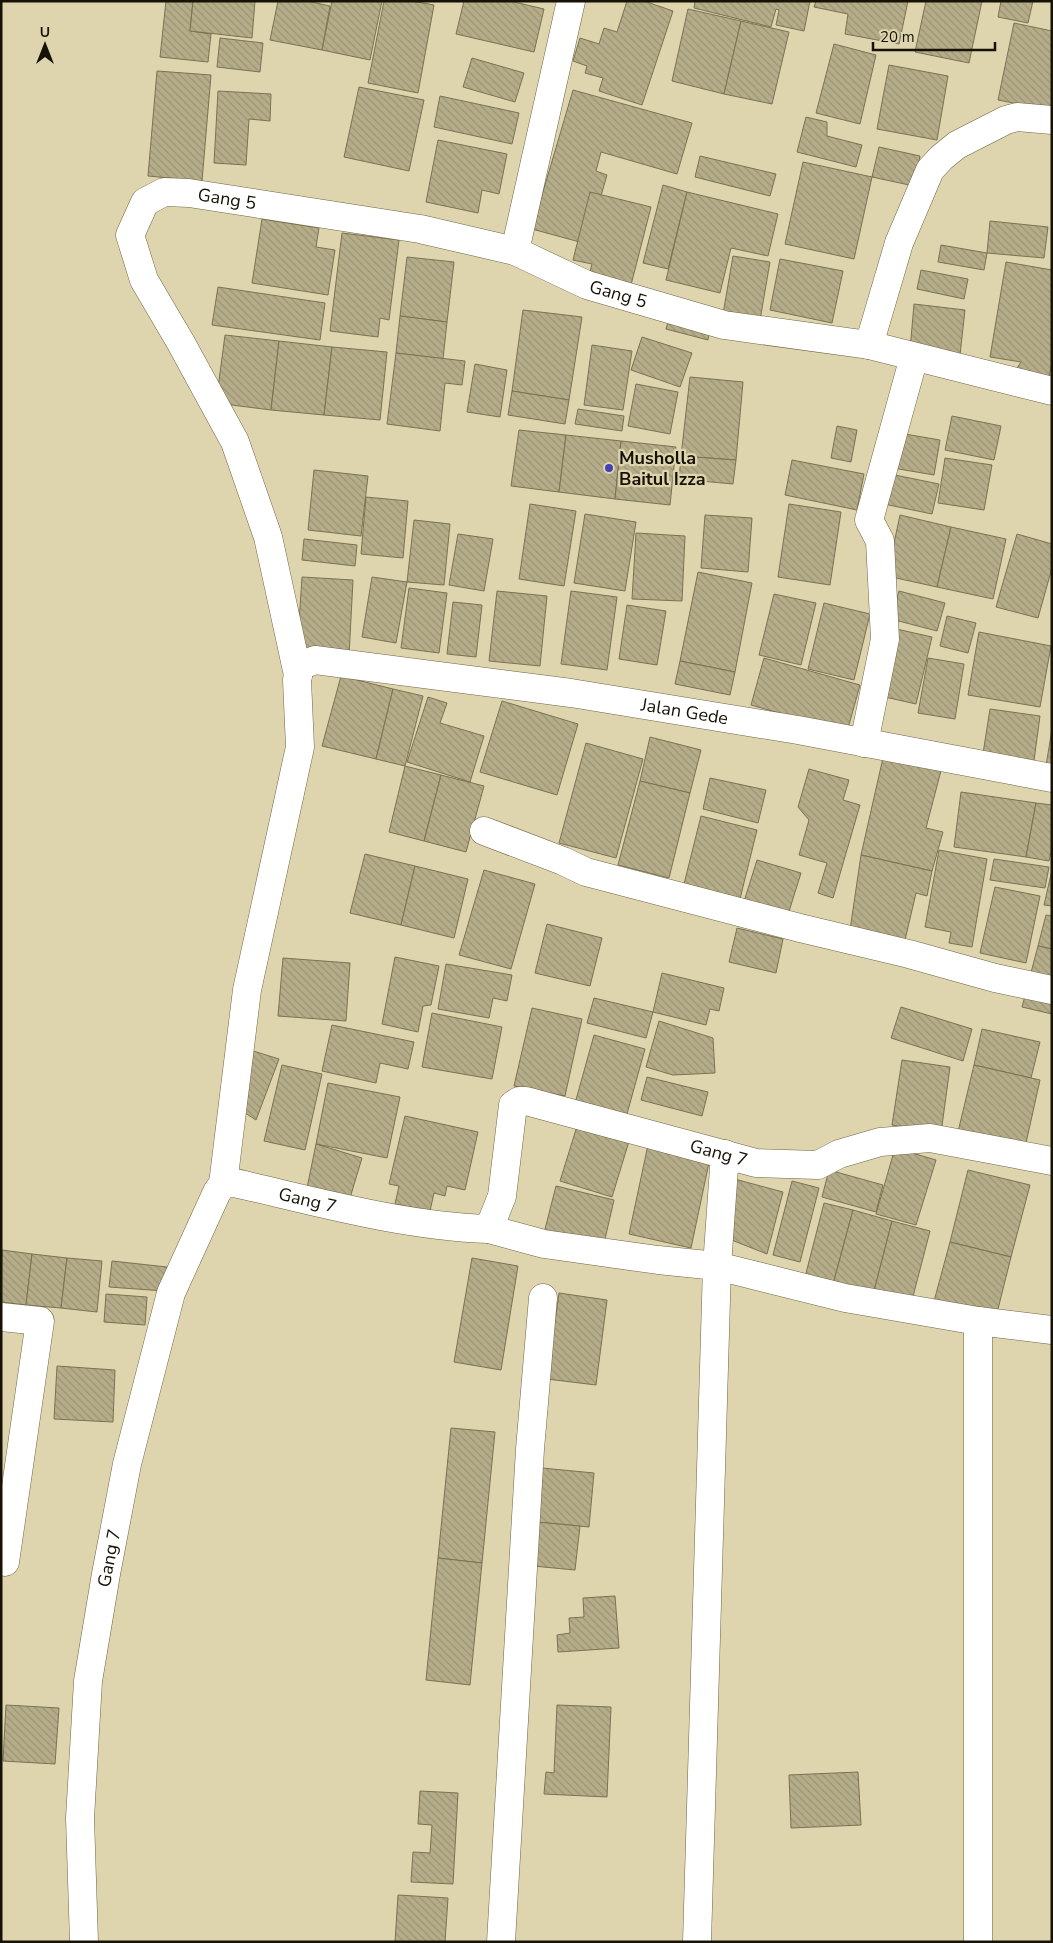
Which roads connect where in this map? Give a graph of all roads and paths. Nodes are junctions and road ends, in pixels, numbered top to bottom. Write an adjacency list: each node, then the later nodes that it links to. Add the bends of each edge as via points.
1 (571, 1): 3 (street)
2 (1052, 120): 4 (street, via 1018,117 1006,120 957,145 930,170 899,243)
3 (515, 251): 4 (street, Gang 5, via 587,285 724,325); 7 (street, Gang 5, via 420,229 189,193 164,192 145,202 130,235 144,280 235,442 268,537)
4 (869, 346): 5 (street, Gang 5)
5 (914, 357): 6 (street, Gang 5); 8 (street, via 869,520 880,541 884,639)
6 (1052, 391)
7 (307, 668): 8 (street, Jalan Gede, via 571,692); 14 (street, Gang 5, via 300,747 248,990)
8 (864, 743): 9 (street, Jalan Gede)
9 (1052, 778)
10 (484, 831): 11 (street, via 586,872)
11 (1052, 990)
12 (725, 1154): 13 (street, Gang 7, via 756,1162 818,1164 880,1142 930,1138); 15 (street, Gang 7, via 519,1101 513,1105 502,1196); 16 (street)
13 (1052, 1161)
14 (222, 1184): 15 (street, Gang 7, via 235,1184 366,1213 455,1228); 22 (street, Gang 7, via 170,1293 127,1464 106,1574 88,1681 81,1798)
15 (489, 1229): 16 (street, via 544,1244)
16 (717, 1266): 19 (street, via 845,1298); 24 (street)
17 (543, 1298): 23 (street, via 530,1450)
18 (1, 1317): 21 (street, via 40,1320)
19 (978, 1321): 20 (street); 25 (street)
20 (1052, 1330)
21 (2, 1569)
22 (84, 1942)
23 (501, 1942)
24 (697, 1942)
25 (978, 1942)

